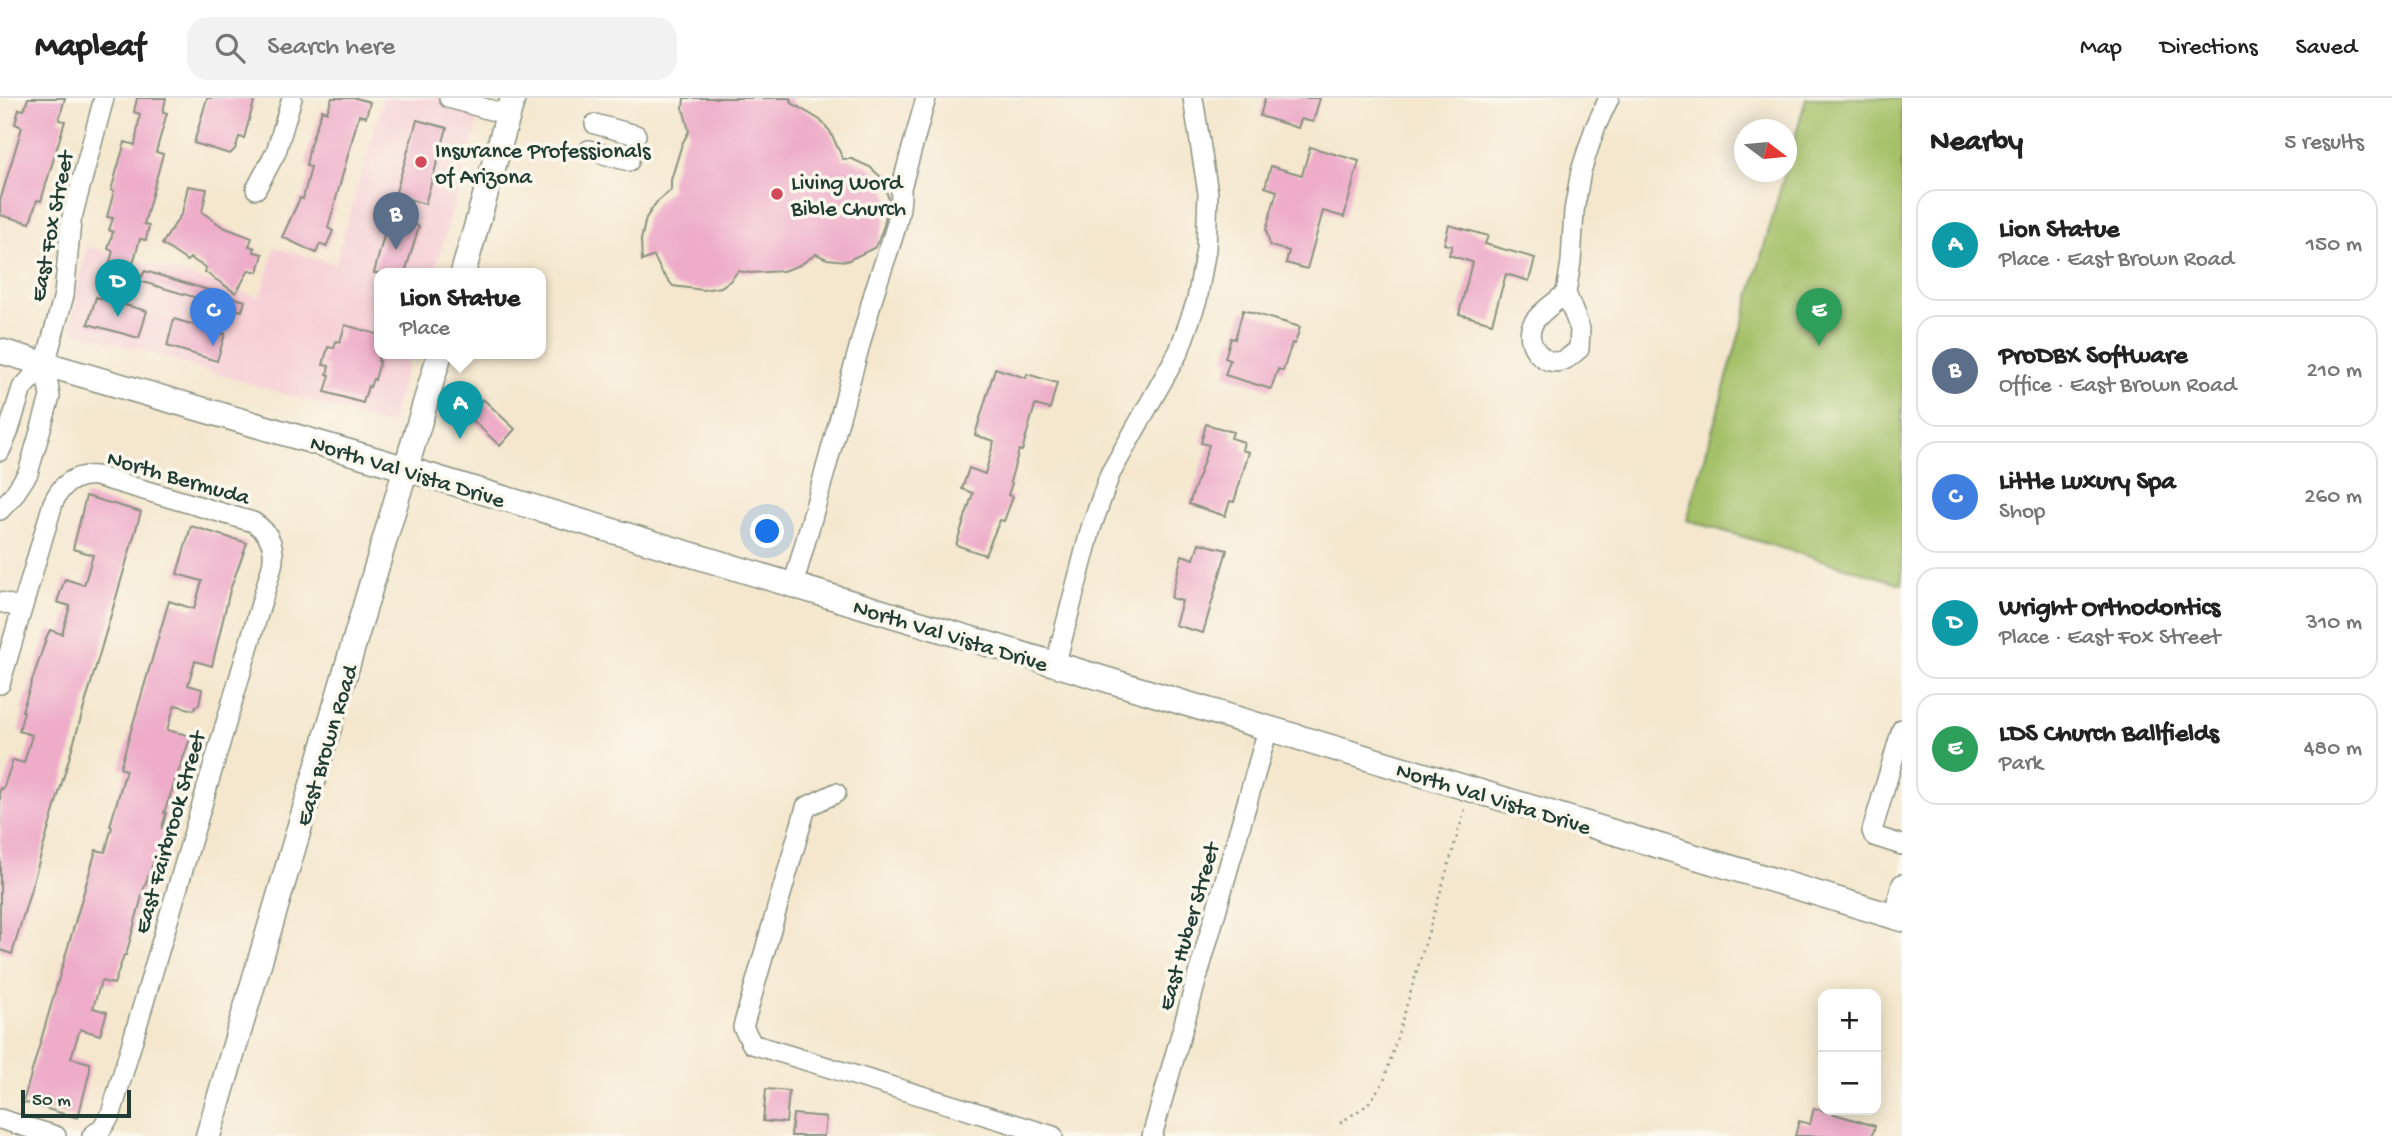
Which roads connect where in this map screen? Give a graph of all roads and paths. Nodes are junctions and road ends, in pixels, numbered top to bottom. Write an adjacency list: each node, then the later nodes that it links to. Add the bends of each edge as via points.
1 (104, 98): 17 (street, East Fox Street, via 71,221 64,295)
2 (292, 98): 12 (street, via 276,152)
3 (449, 98): 7 (street)
4 (926, 98): 22 (street, via 901,188 898,221)
5 (1193, 98): 25 (street, via 1208,193 1206,249 1197,300 1179,351 1110,474)
6 (1609, 98): 14 (street, via 1581,171)
7 (511, 106): 13 (main road)
8 (594, 124): 9 (street)
9 (636, 135)
10 (589, 150): 11 (street)
11 (629, 161)
12 (256, 189)
13 (464, 268)
14 (1566, 293)
15 (0, 351): 17 (main road, North Val Vista Drive)
16 (438, 359): 19 (main road, East Brown Road)
17 (45, 364): 18 (street, East Fox Street, via 22,388); 19 (main road, North Val Vista Drive); 20 (street, East Fox Street, via 50,397 32,458 22,484)
18 (0, 451)
19 (406, 469): 22 (main road, North Val Vista Drive); 38 (main road, East Brown Road)
20 (0, 510)
21 (268, 537): 24 (street, North Bermuda, via 253,522 96,476 72,479 52,503); 37 (street, East Fairbrook Street, via 274,561 256,623 111,1114)
22 (793, 586): 25 (main road, North Val Vista Drive)
23 (0, 602): 24 (street)
24 (22, 608): 26 (street)
25 (1055, 666): 27 (main road, North Val Vista Drive)
26 (0, 684)
27 (1268, 729): 29 (main road, North Val Vista Drive); 40 (street, East Huber Street)
28 (1902, 729): 31 (street, via 1872,831 1874,836)
29 (1471, 790): 33 (main road, North Val Vista Drive); 35 (path, via 1384,1081 1367,1105)
30 (836, 793): 39 (street, via 806,807 743,1027 752,1044)
31 (1902, 845)
32 (1902, 884): 33 (street)
33 (1898, 918)
34 (0, 1119): 36 (street)
35 (1340, 1123)
36 (56, 1136)
37 (92, 1136)
38 (208, 1136)
39 (1053, 1136)
40 (1152, 1136)

